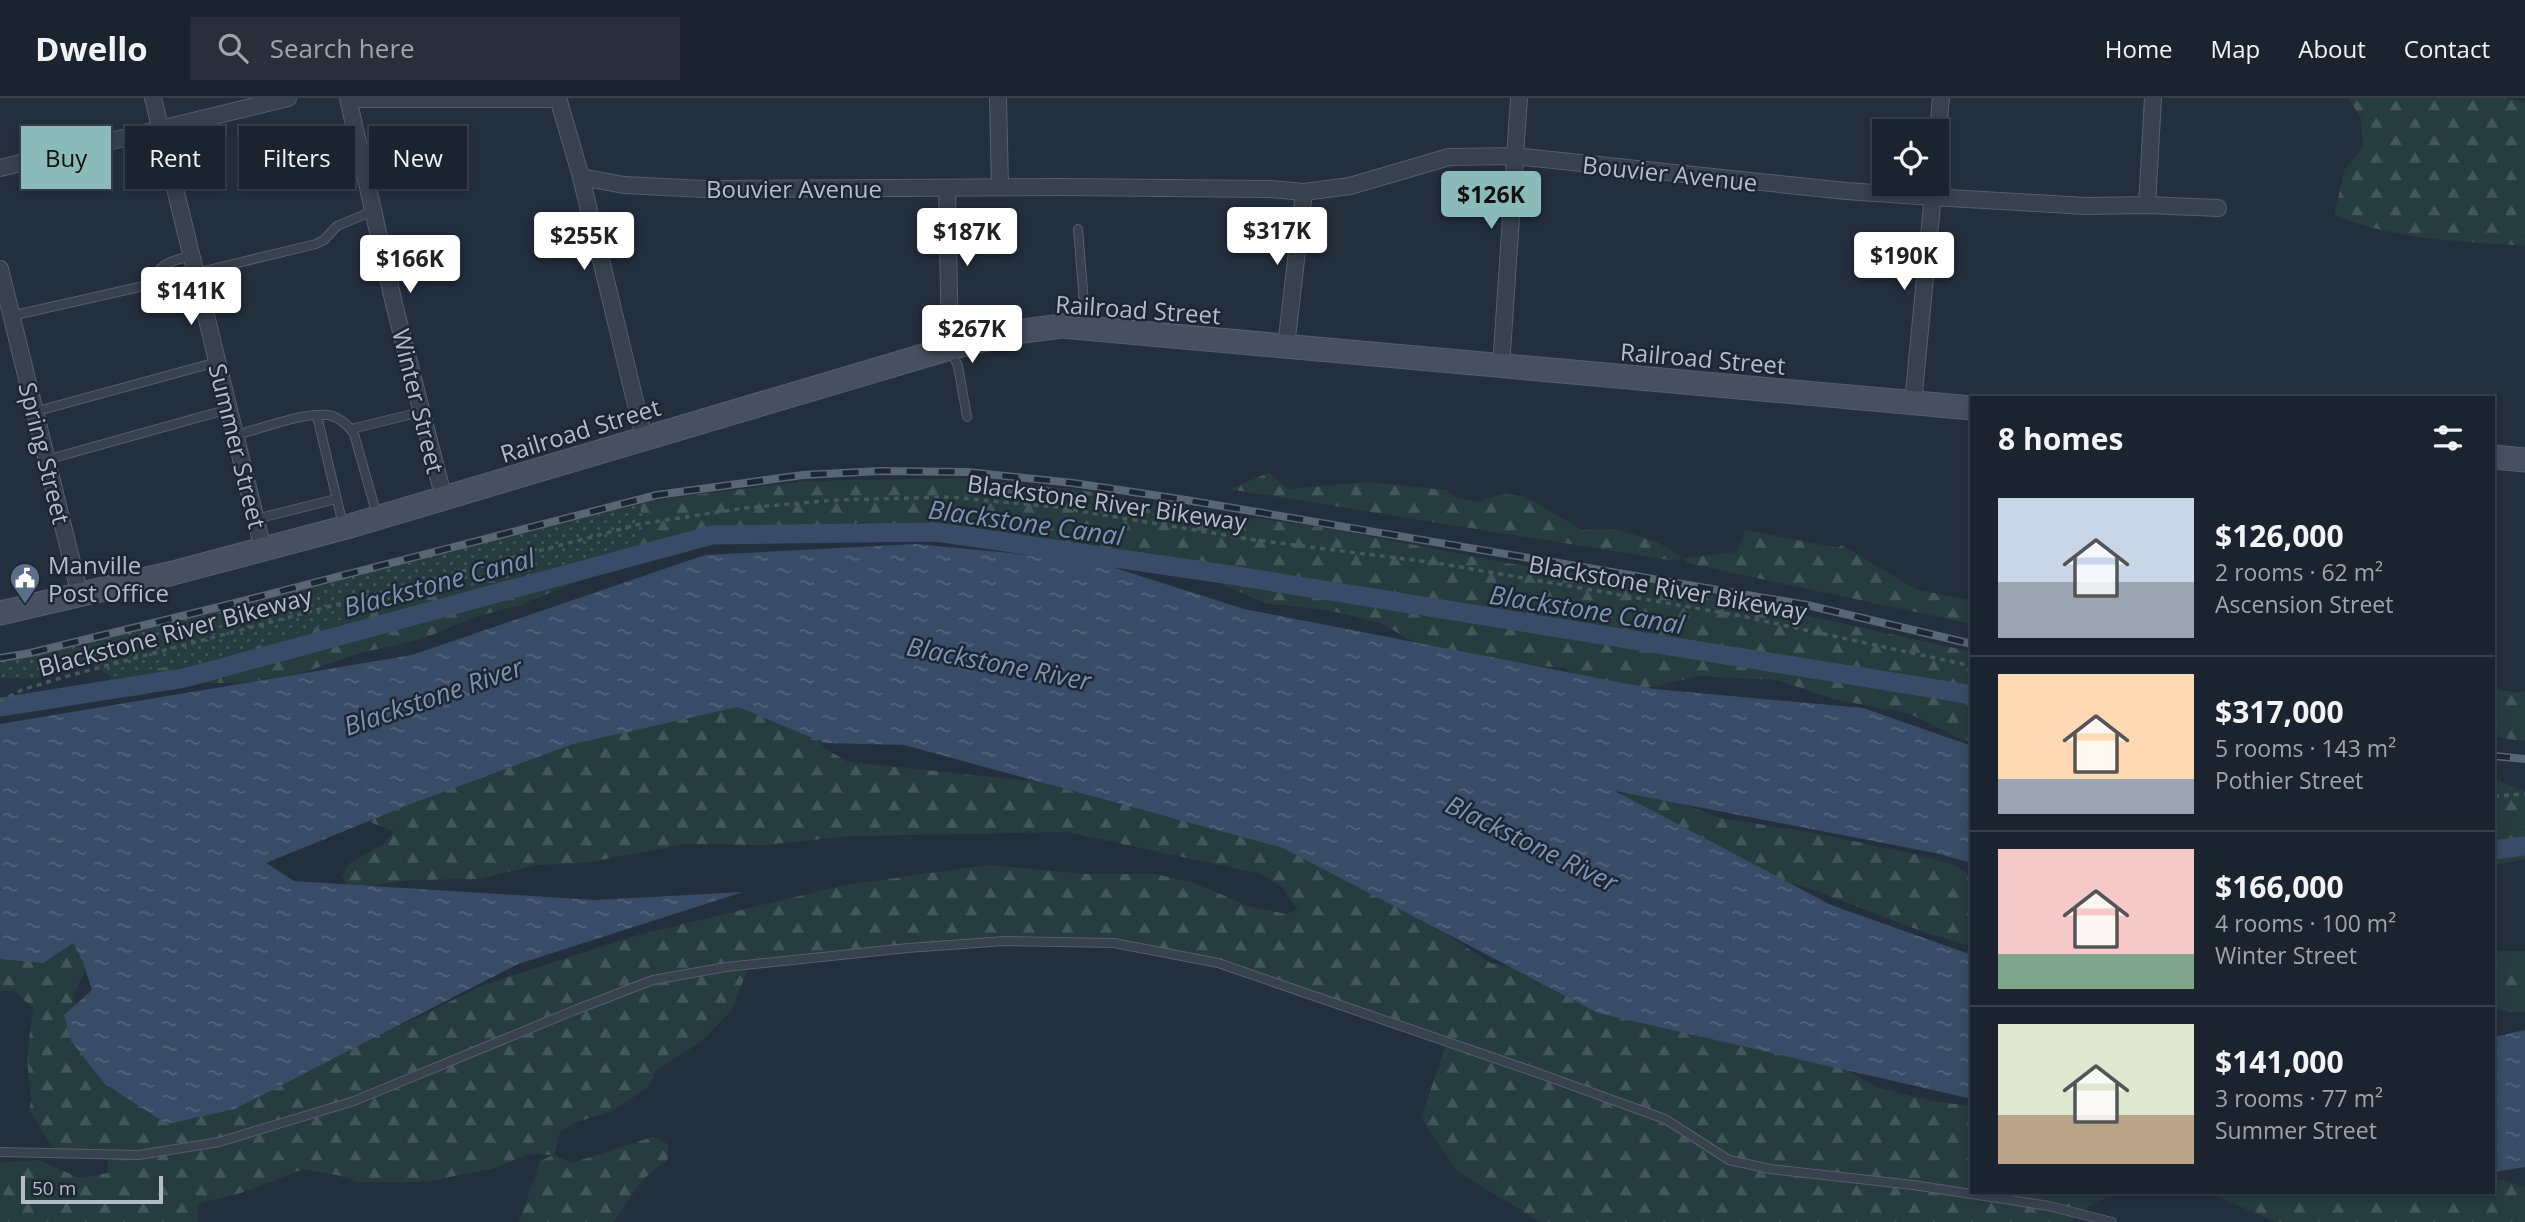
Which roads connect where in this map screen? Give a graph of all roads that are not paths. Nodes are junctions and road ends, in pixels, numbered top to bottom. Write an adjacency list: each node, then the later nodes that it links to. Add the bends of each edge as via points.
1 (153, 98): 10 (street, Summer Street)
2 (288, 98): 11 (street)
3 (348, 98): 8 (street); 25 (street, Winter Street)
4 (998, 98): 16 (street)
5 (1519, 98): 13 (street)
6 (1941, 98): 9 (street)
7 (2153, 98): 23 (street)
8 (558, 99): 15 (street)
9 (1939, 119)
10 (158, 126)
11 (171, 126)
12 (125, 137): 14 (street)
13 (1514, 156): 19 (street, Bouvier Avenue); 20 (street, Bouvier Avenue, via 1449,157 1350,186); 37 (street)
14 (0, 168)
15 (581, 177): 17 (street, Bouvier Avenue, via 624,185 704,188); 47 (street)
16 (1000, 187): 17 (street, Bouvier Avenue); 20 (street, Bouvier Avenue)
17 (947, 188): 35 (street)
18 (174, 189): 27 (street, Summer Street)
19 (1872, 190)
20 (1304, 192): 34 (street)
21 (1949, 192): 23 (street, Bouvier Avenue, via 2086,206)
22 (1934, 196): 38 (street)
23 (2147, 205): 24 (street, Bouvier Avenue)
24 (2218, 208)
25 (373, 211): 29 (lane, via 337,226 316,244); 42 (street, Winter Street)
26 (1078, 229): 33 (lane)
27 (191, 256): 29 (street, Summer Street); 30 (lane, via 166,264 156,272)
28 (0, 269): 32 (street, Spring Street)
29 (195, 273): 31 (street, Summer Street)
30 (157, 283): 31 (lane, via 171,298); 32 (lane)
31 (201, 294): 36 (street, Summer Street)
32 (6, 318): 41 (street, Spring Street)
33 (1086, 328): 34 (street, Railroad Street); 35 (street, Railroad Street, via 1016,332)
34 (1286, 346): 37 (street, Railroad Street)
35 (950, 348): 44 (lane); 47 (street, Railroad Street)
36 (218, 362): 40 (street, Summer Street); 41 (lane)
37 (1501, 367): 38 (street, Railroad Street)
38 (1913, 403): 39 (street, Railroad Street)
39 (1970, 408)
40 (230, 409): 46 (street, Summer Street); 49 (lane)
41 (34, 412): 49 (street, Spring Street)
42 (421, 412): 45 (lane); 52 (street, Winter Street)
43 (317, 416): 45 (lane, via 340,419); 46 (lane); 51 (lane)
44 (967, 417)
45 (351, 429): 53 (lane)
46 (236, 435): 54 (street, Summer Street)
47 (645, 438): 52 (street, Railroad Street)
48 (2495, 457): 50 (street)
49 (46, 460): 57 (street, Spring Street)
50 (2525, 460)
51 (336, 499): 54 (lane); 55 (lane)
52 (444, 499): 53 (street, Railroad Street)
53 (377, 518): 55 (street, Railroad Street)
54 (256, 519): 56 (street, Summer Street)
55 (343, 528): 56 (street, Railroad Street)
56 (263, 549): 57 (street, Railroad Street)
57 (80, 595): 58 (street, Railroad Street)
58 (0, 613)
59 (0, 1152): 60 (lane, via 139,1155 219,1142 354,1101 653,980 726,967 908,948 1005,941 1114,943 1218,963 1535,1072 1665,1119 1729,1160)
60 (1970, 1194)
61 (1971, 1194): 62 (lane)
62 (2112, 1222)

